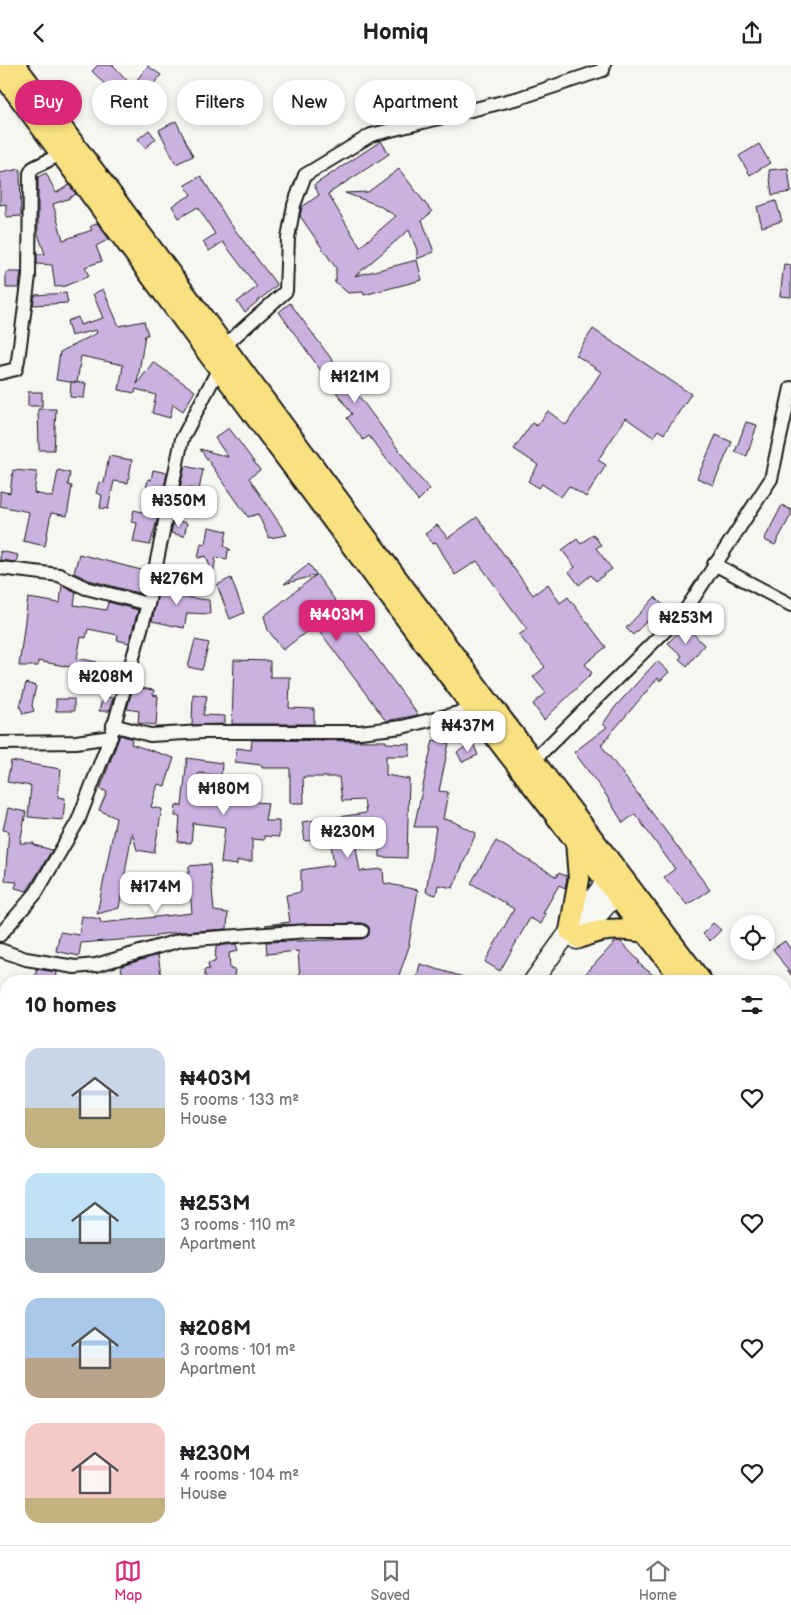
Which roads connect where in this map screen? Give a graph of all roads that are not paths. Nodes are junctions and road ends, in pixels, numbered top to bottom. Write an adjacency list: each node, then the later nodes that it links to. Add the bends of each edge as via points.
1 (15, 65): 5 (main road)
2 (604, 65): 5 (street, via 604,70 519,98 371,135 305,175 294,205 288,238 286,291)
3 (0, 71): 4 (main road)
4 (61, 154): 6 (main road); 7 (street, via 33,168 30,173 29,276 18,360 16,369)
5 (224, 346): 16 (main road)
6 (219, 368): 11 (street, via 182,439); 13 (main road)
7 (0, 373)
8 (791, 388): 9 (street, via 770,479)
9 (714, 565): 12 (street); 16 (street, via 685,611)
10 (0, 568): 11 (street, via 58,575 86,588)
11 (148, 604): 14 (street)
12 (791, 605)
13 (474, 709): 14 (street, via 402,727 360,732 150,735); 17 (main road)
14 (112, 731): 15 (street, via 76,742); 22 (street, via 78,821 36,893)
15 (0, 743)
16 (534, 761): 18 (main road)
17 (576, 841): 18 (main road); 21 (main road, via 579,879)
18 (616, 882): 20 (main road); 21 (main road); 27 (main road)
19 (362, 931): 23 (street, via 309,931 181,941 82,966 26,959)
20 (644, 932): 21 (main road, via 610,928); 26 (main road)
21 (574, 934): 24 (main road); 25 (main road)
22 (0, 935)
23 (0, 951)
24 (538, 975)
25 (550, 975)
26 (679, 975)
27 (696, 975)

